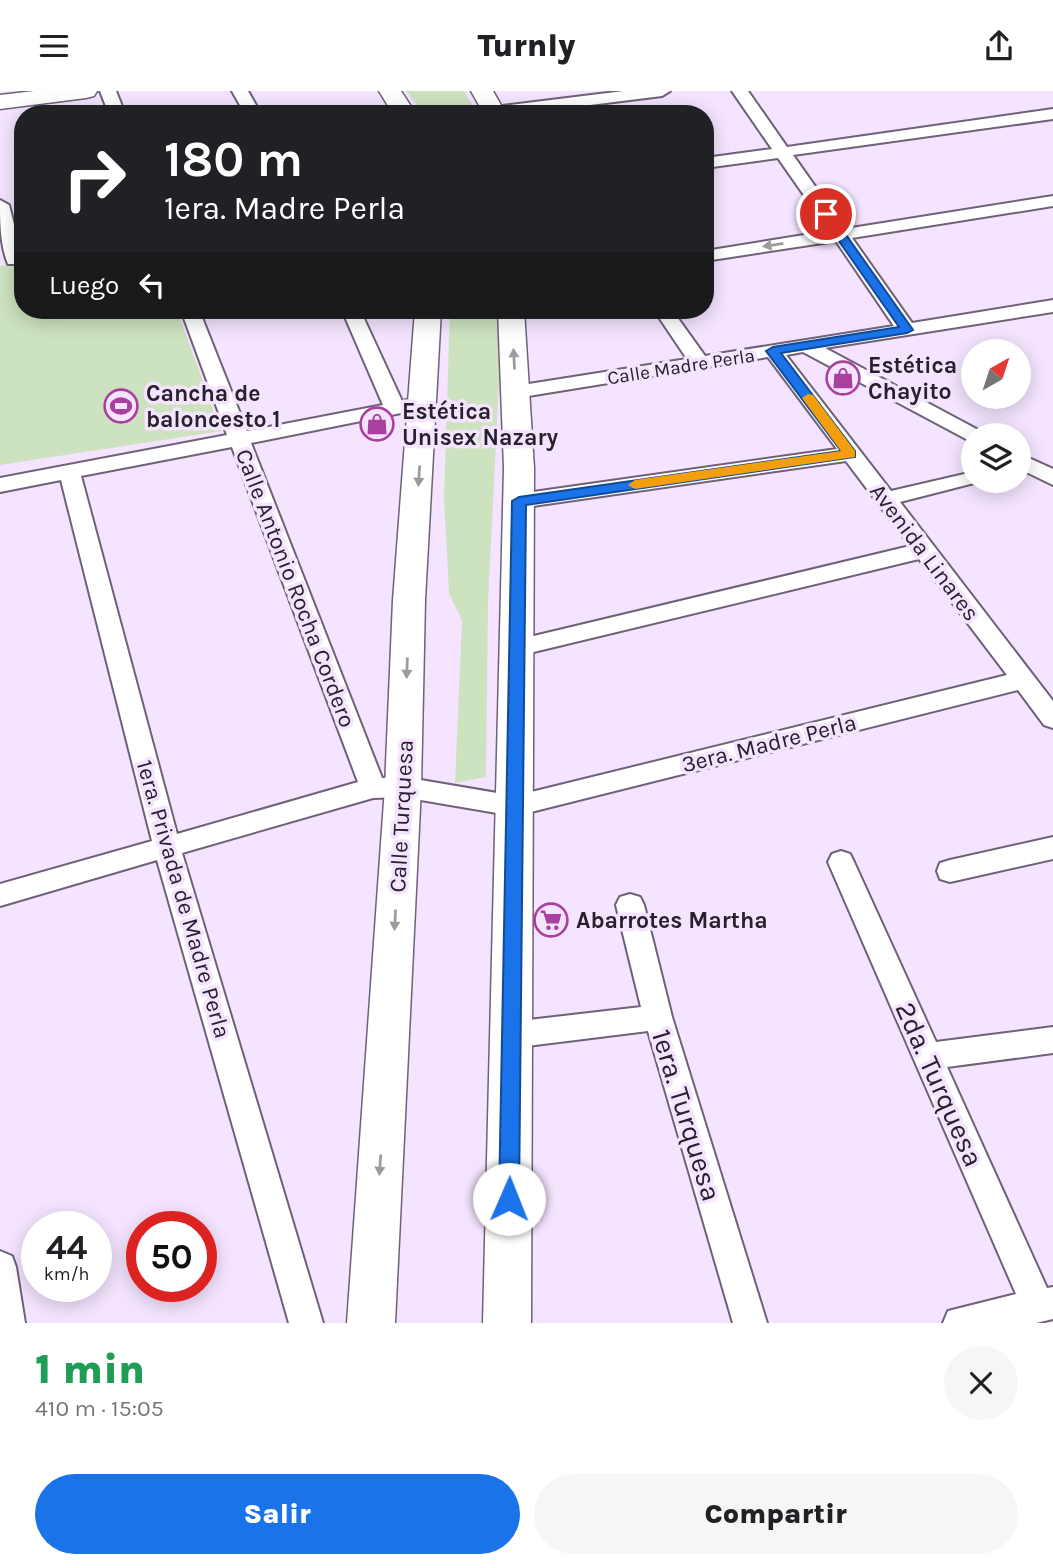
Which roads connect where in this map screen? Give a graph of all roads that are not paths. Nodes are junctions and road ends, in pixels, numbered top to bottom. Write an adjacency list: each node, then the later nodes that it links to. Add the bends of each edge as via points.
1 (86, 91): 4 (main road)
2 (662, 91): 5 (street)
3 (740, 91): 7 (street)
4 (0, 102)
5 (555, 105)
6 (1053, 114): 7 (street)
7 (783, 153): 8 (street); 11 (street)
8 (714, 162)
9 (1053, 201): 11 (street)
10 (0, 205): 13 (street)
11 (840, 235): 12 (street, one-way to 12); 20 (street)
12 (714, 255)
13 (12, 260)
14 (1053, 306): 20 (street, Calle Madre Perla)
15 (193, 319): 28 (street, Calle Antonio Rocha Cordero)
16 (355, 319): 26 (street)
17 (428, 319): 25 (main road, Calle Turquesa)
18 (512, 319): 24 (main road, one-way to 18)
19 (669, 319): 23 (street)
20 (907, 330): 21 (street, Calle Madre Perla)
21 (806, 346): 22 (street, Calle Madre Perla); 27 (street)
22 (773, 351): 23 (street, Calle Madre Perla); 29 (street, Avenida Linares)
23 (700, 363): 24 (street, Calle Madre Perla)
24 (516, 392): 36 (main road)
25 (424, 403): 26 (street); 41 (main road, Calle Turquesa, one-way to 41)
26 (395, 408): 28 (street)
27 (961, 429)
28 (238, 438): 31 (street); 41 (street, Calle Antonio Rocha Cordero)
29 (851, 454): 35 (street, Avenida Linares); 36 (street)
30 (1031, 468): 32 (street)
31 (70, 473): 34 (street); 43 (street, 1era. Privada de Madre Perla)
32 (1053, 478)
33 (961, 482): 35 (street)
34 (0, 485)
35 (885, 499): 37 (street, Avenida Linares)
36 (519, 501): 38 (main road)
37 (924, 550): 38 (street); 39 (street, Avenida Linares)
38 (517, 648): 42 (main road)
39 (1023, 680): 40 (street, Avenida Linares); 42 (street, 3era. Madre Perla)
40 (1053, 719)
41 (388, 787): 42 (street); 43 (street); 57 (main road, Calle Turquesa, one-way to 57)
42 (514, 806): 50 (main road)
43 (167, 848): 47 (street); 56 (street, 1era. Privada de Madre Perla)
44 (1053, 848): 46 (street)
45 (841, 862): 52 (street, 2da. Turquesa)
46 (950, 871)
47 (0, 895)
48 (629, 905): 49 (street, 1era. Turquesa)
49 (658, 1017): 50 (street); 59 (street, 1era. Turquesa)
50 (511, 1035): 58 (main road)
51 (1053, 1040): 52 (street)
52 (928, 1056): 54 (street, 2da. Turquesa)
53 (0, 1267): 55 (street)
54 (1046, 1304): 60 (street)
55 (8, 1323)
56 (306, 1323)
57 (370, 1323)
58 (507, 1323)
59 (750, 1323)
60 (960, 1323)

